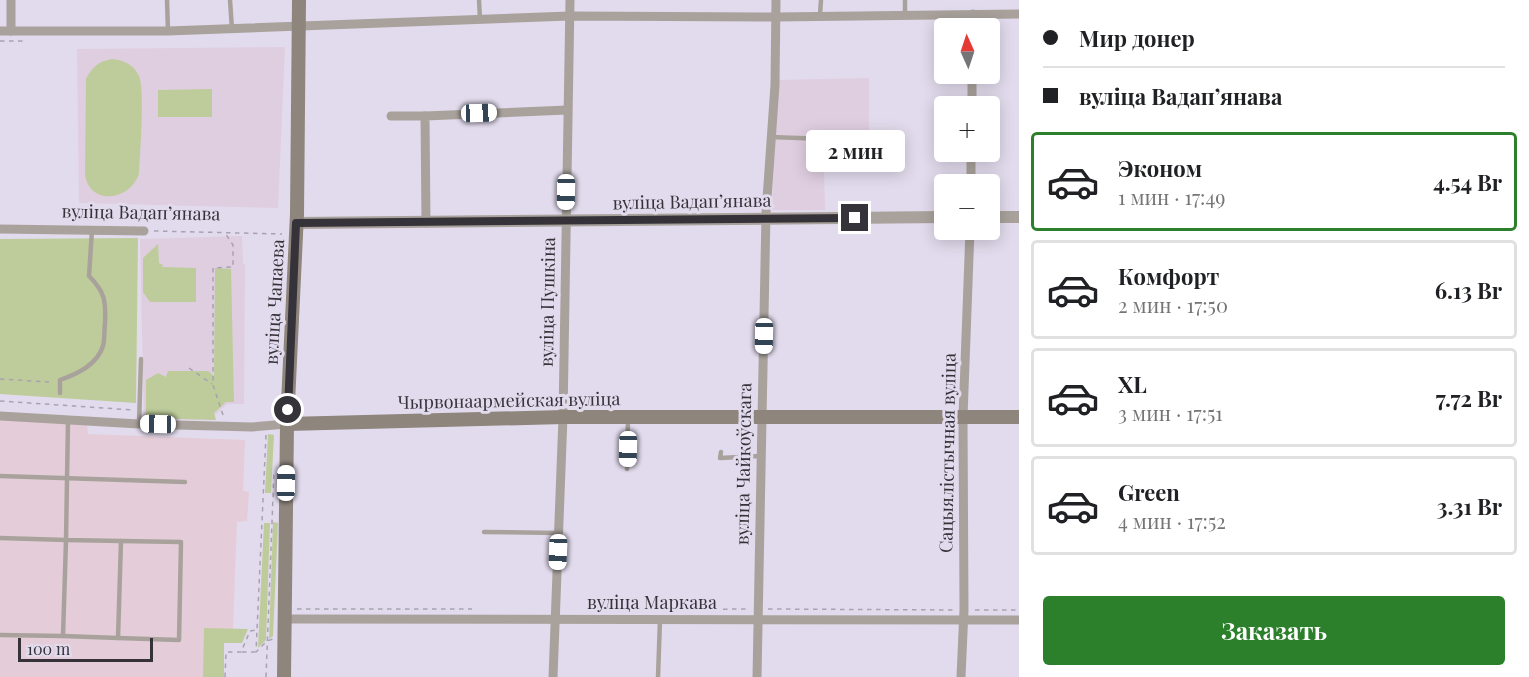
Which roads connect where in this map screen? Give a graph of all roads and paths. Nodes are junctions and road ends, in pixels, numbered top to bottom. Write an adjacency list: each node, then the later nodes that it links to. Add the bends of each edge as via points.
1 (11, 0): 21 (street)
2 (167, 0): 22 (lane)
3 (230, 0): 19 (lane)
4 (299, 0): 18 (main road, вуліца Чапаева)
5 (479, 0): 17 (lane)
6 (570, 0): 12 (street, вуліца Пушкіна)
7 (776, 0): 15 (street, вуліца Чайкоўскага)
8 (821, 0): 13 (lane)
9 (906, 0): 14 (lane)
10 (973, 14): 11 (street); 14 (street); 16 (street)
11 (1019, 14)
12 (570, 16): 15 (street); 17 (street); 23 (street, вуліца Пушкіна)
13 (820, 16): 14 (street); 15 (street)
14 (905, 16)
15 (776, 17): 26 (street, вуліца Чайкоўскага)
16 (973, 18)
17 (480, 19): 18 (street)
18 (299, 26): 19 (street); 33 (main road, вуліца Чапаева)
19 (232, 29): 22 (street)
20 (0, 31): 21 (street)
21 (11, 31): 22 (street)
22 (168, 31)
23 (567, 110): 25 (street); 32 (street, вуліца Пушкіна)
24 (391, 116): 25 (street)
25 (425, 116): 34 (street)
26 (771, 137): 27 (lane); 31 (street, вуліца Чайкоўскага)
27 (852, 141)
28 (934, 217): 31 (street, вуліца Вадапʼянава)
29 (1000, 217): 30 (street)
30 (1019, 217)
31 (766, 219): 32 (street, вуліца Вадапʼянава); 53 (street, вуліца Чайкоўскага)
32 (565, 222): 34 (street, вуліца Вадапʼянава); 51 (street, вуліца Пушкіна)
33 (296, 223): 34 (street, вуліца Вадапʼянава); 58 (main road, вуліца Чапаева)
34 (426, 223)
35 (0, 229): 36 (street, вуліца Вадапʼянава)
36 (92, 230): 37 (street, вуліца Вадапʼянава); 46 (lane, via 89,276 106,303 103,346 80,373 60,380)
37 (144, 231): 38 (path, вуліца Вадапʼянава)
38 (225, 232): 39 (path, вуліца Вадапʼянава); 45 (path, via 233,245 233,267 213,268)
39 (282, 234)
40 (970, 240): 54 (street, Сацыялістычная вуліца)
41 (141, 359): 48 (lane)
42 (189, 368): 45 (path)
43 (0, 379): 44 (path)
44 (49, 382)
45 (213, 385): 50 (path)
46 (60, 393)
47 (0, 401): 48 (path)
48 (140, 411): 57 (lane)
49 (0, 416): 56 (street, Чырвонаармейская вуліца)
50 (224, 416)
51 (563, 417): 52 (main road, Чырвонаармейская вуліца); 58 (main road, Чырвонаармейская вуліца); 68 (street, вуліца Пушкіна)
52 (628, 417): 53 (main road, Чырвонаармейская вуліца); 63 (lane)
53 (762, 417): 54 (main road, Чырвонаармейская вуліца); 61 (street, вуліца Чайкоўскага)
54 (963, 417): 55 (main road, Чырвонаармейская вуліца); 77 (street, Сацыялістычная вуліца)
55 (1019, 417)
56 (68, 420): 57 (street, Чырвонаармейская вуліца); 65 (lane)
57 (139, 424): 58 (street, Чырвонаармейская вуліца)
58 (287, 424): 76 (main road, вуліца Чапаева)
59 (266, 431): 82 (path)
60 (721, 452): 61 (lane, via 720,458)
61 (762, 456): 72 (street, вуліца Чайкоўскага)
62 (275, 462): 86 (path)
63 (627, 469)
64 (0, 476): 65 (lane)
65 (67, 477): 66 (lane); 70 (lane)
66 (185, 482)
67 (484, 532): 68 (lane)
68 (559, 533): 78 (street, вуліца Пушкіна)
69 (0, 538): 70 (lane)
70 (66, 540): 71 (lane); 84 (lane)
71 (121, 541): 85 (lane); 85 (lane, via 181,542 179,640)
72 (758, 608): 74 (path); 77 (path); 80 (street, вуліца Чайкоўскага)
73 (472, 609): 76 (path)
74 (580, 610)
75 (1019, 610): 77 (path)
76 (289, 614): 78 (street, вуліца Маркава); 91 (main road, вуліца Чапаева)
77 (963, 615): 80 (street, вуліца Маркава); 81 (street, вуліца Маркава); 95 (street, Сацыялістычная вуліца)
78 (555, 620): 79 (street, вуліца Маркава); 92 (street, вуліца Пушкіна)
79 (660, 620): 80 (street, вуліца Маркава); 93 (lane)
80 (758, 620): 94 (street, вуліца Чайкоўскага)
81 (1019, 620)
82 (257, 630): 87 (path, via 250,631); 88 (path)
83 (0, 635): 84 (lane)
84 (63, 636): 85 (lane)
85 (118, 638)
86 (267, 641): 88 (path); 90 (path)
87 (241, 651): 88 (path); 89 (path, via 226,652)
88 (256, 652)
89 (225, 677)
90 (266, 677)
91 (284, 677)
92 (553, 677)
93 (658, 677)
94 (757, 677)
95 (961, 677)

